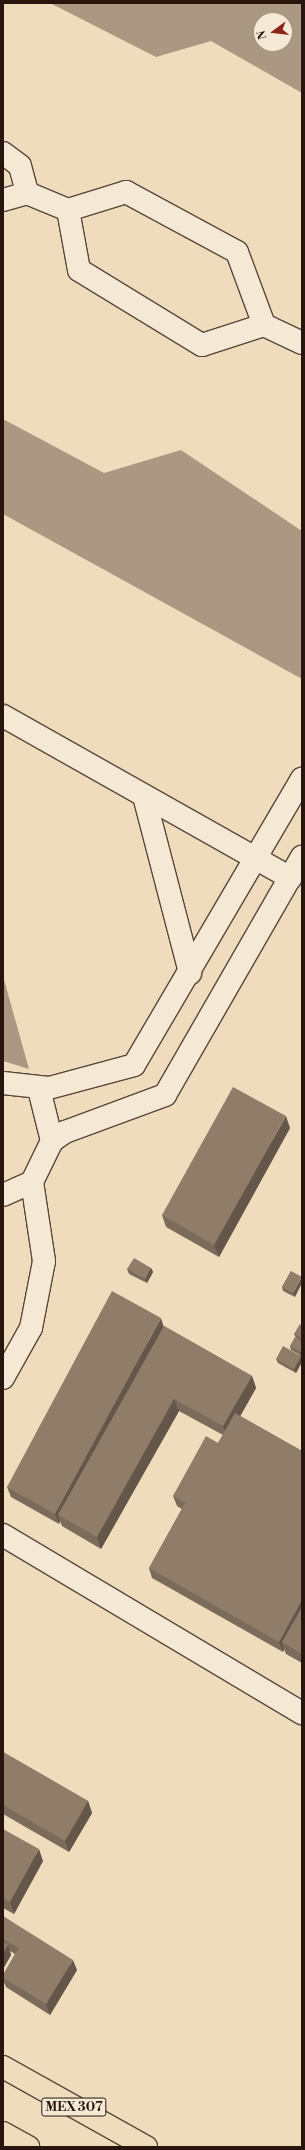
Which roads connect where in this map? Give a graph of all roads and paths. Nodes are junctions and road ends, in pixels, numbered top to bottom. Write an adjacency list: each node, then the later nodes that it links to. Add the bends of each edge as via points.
1 (3, 153): 2 (street, via 20,166)
2 (27, 193): 3 (street); 4 (street)
3 (3, 200)
4 (68, 210): 5 (street, via 126,192 237,252); 5 (street, via 79,270 202,344)
5 (264, 325): 6 (street)
6 (302, 343)
7 (3, 716): 9 (street)
8 (302, 779): 11 (street)
9 (144, 796): 11 (street); 13 (street)
10 (302, 857): 12 (street)
11 (258, 859): 12 (street); 13 (street, via 202,946)
12 (290, 878): 16 (street, via 166,1095 65,1132)
13 (190, 973): 15 (street, via 134,1065)
14 (3, 1083): 15 (street)
15 (39, 1089): 16 (street)
16 (52, 1141): 17 (street, via 46,1161)
17 (32, 1182): 18 (street); 19 (street, via 44,1261 31,1328)
18 (3, 1195)
19 (3, 1378)
20 (3, 1535): 21 (street)
21 (302, 1713)
22 (3, 2067): 25 (highway, MEX 307)
23 (3, 2133): 24 (highway)
24 (28, 2147)
25 (146, 2147)

